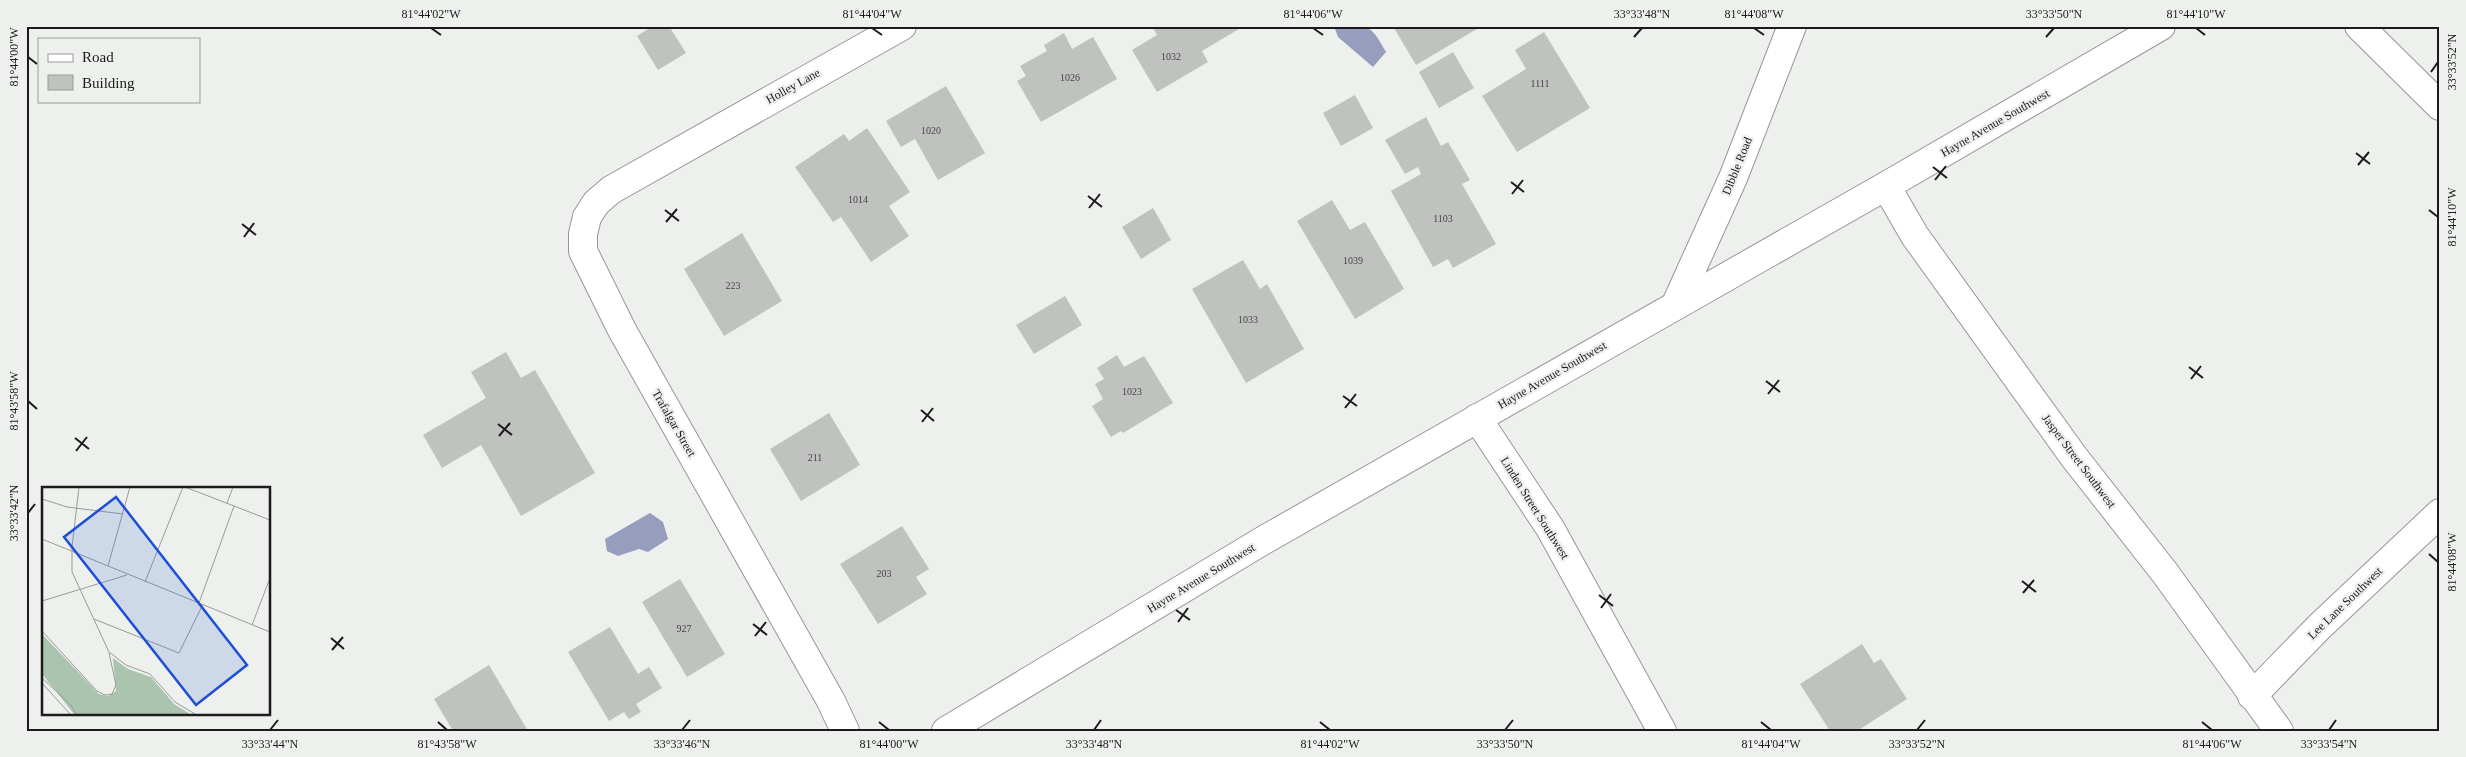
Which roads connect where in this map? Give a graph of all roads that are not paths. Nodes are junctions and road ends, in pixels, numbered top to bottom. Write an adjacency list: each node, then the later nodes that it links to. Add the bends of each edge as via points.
1 (902, 26): 6 (street, Holley Lane)
2 (1792, 26): 8 (street, Dibble Road, via 1733,178)
3 (2161, 26): 7 (street, Hayne Avenue Southwest)
4 (2358, 26): 5 (street)
5 (2440, 106)
6 (686, 147): 12 (street, Trafalgar Street, via 611,190 596,203 587,217 583,251 622,330 832,701)
7 (1886, 186): 8 (street, Hayne Avenue Southwest); 11 (street, Jasper Street Southwest, via 1926,252 2074,457 2165,573)
8 (1676, 304): 9 (street, Hayne Avenue Southwest)
9 (1477, 418): 13 (street, Hayne Avenue Southwest, via 1264,540); 14 (street, Linden Street Southwest, via 1550,528)
10 (2440, 513): 11 (street, Lee Lane Southwest, via 2319,627)
11 (2252, 696): 15 (street, Jasper Street Southwest)
12 (845, 731)
13 (946, 731)
14 (1662, 731)
15 (2279, 731)

